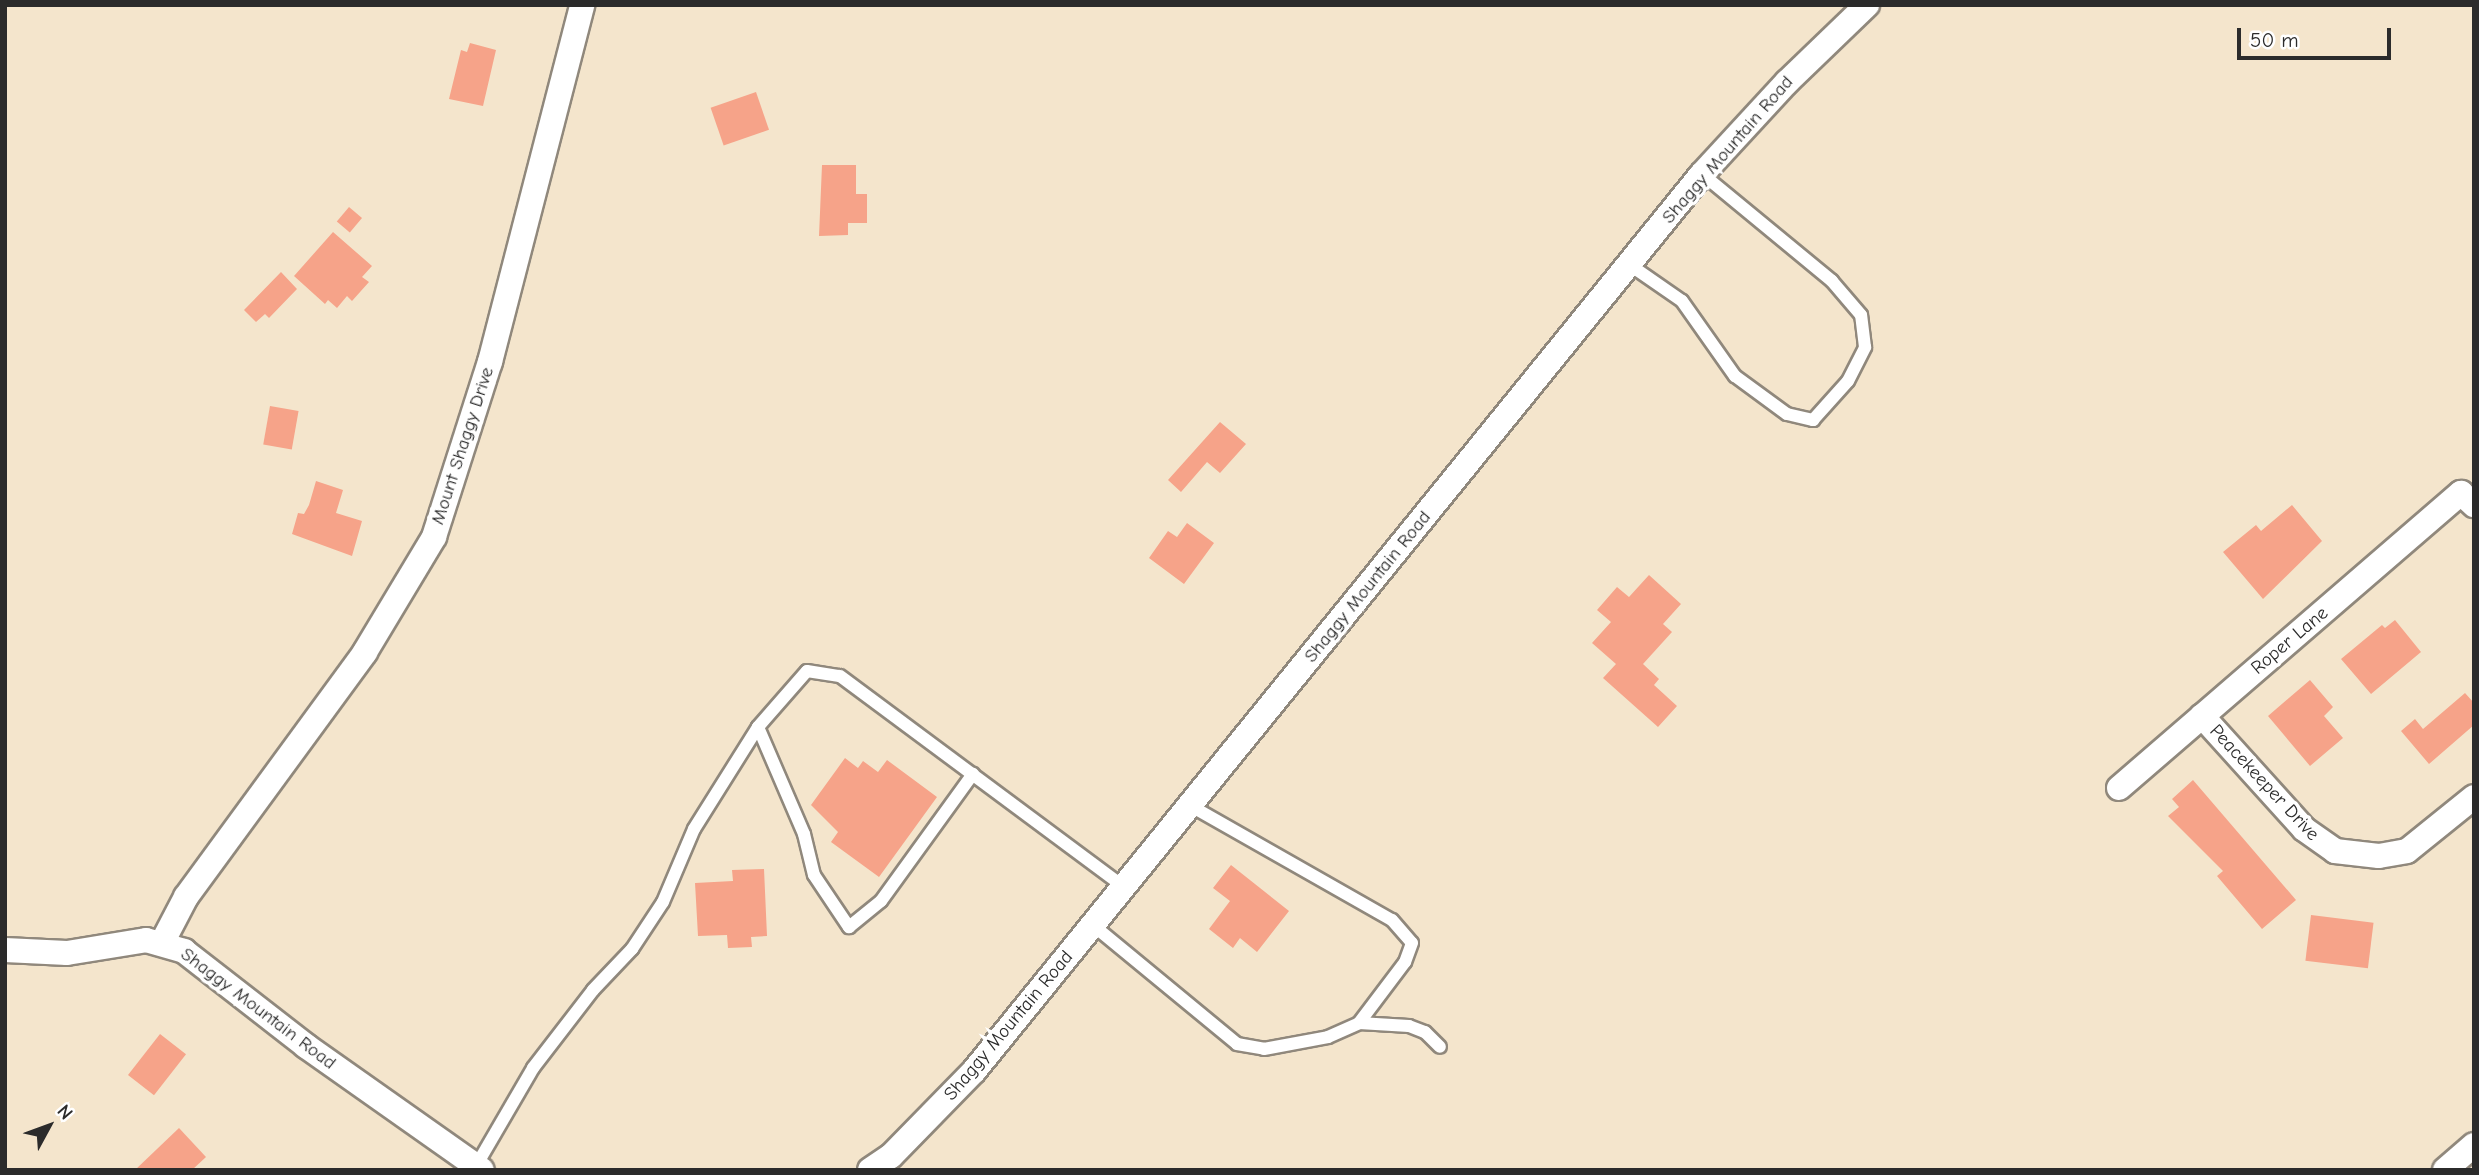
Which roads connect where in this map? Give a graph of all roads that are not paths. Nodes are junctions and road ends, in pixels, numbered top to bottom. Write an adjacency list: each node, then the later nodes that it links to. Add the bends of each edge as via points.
1 (582, 5): 14 (street, Mount Shaggy Drive, via 490,362 434,537 365,652 186,897)
2 (1867, 5): 3 (street, Shaggy Mountain Road, via 1777,92)
3 (1702, 174): 4 (street, Shaggy Mountain Road); 4 (lane, via 1832,281 1861,315 1865,347 1848,381 1814,420 1787,414 1735,376 1682,301)
4 (1630, 265): 11 (street, Shaggy Mountain Road)
5 (2467, 499): 6 (street, Roper Lane)
6 (2202, 716): 9 (street, Roper Lane); 10 (street, Peacekeeper Drive, via 2304,829 2336,851 2379,856 2407,851)
7 (758, 727): 8 (lane, via 807,671 840,676); 8 (lane, via 804,834 814,875 849,927 880,901); 19 (lane, via 694,829 663,902 632,949 593,990 534,1069)
8 (973, 774): 12 (lane)
9 (2119, 788)
10 (2474, 797)
11 (1191, 806): 12 (street, Shaggy Mountain Road); 16 (lane, via 1392,920 1412,943 1405,962)
12 (1125, 888): 13 (street, Shaggy Mountain Road)
13 (1094, 926): 16 (lane, via 1237,1044 1264,1049 1328,1037); 20 (street, Shaggy Mountain Road, via 974,1071 891,1156)
14 (163, 941): 15 (street, Shaggy Mountain Road, via 68,953); 19 (street, Shaggy Mountain Road, via 184,951 306,1046)
15 (5, 950)
16 (1359, 1023): 17 (lane, via 1409,1026 1425,1032)
17 (1440, 1048)
18 (2474, 1145): 21 (street)
19 (479, 1168)
20 (870, 1170)
21 (2445, 1170)

